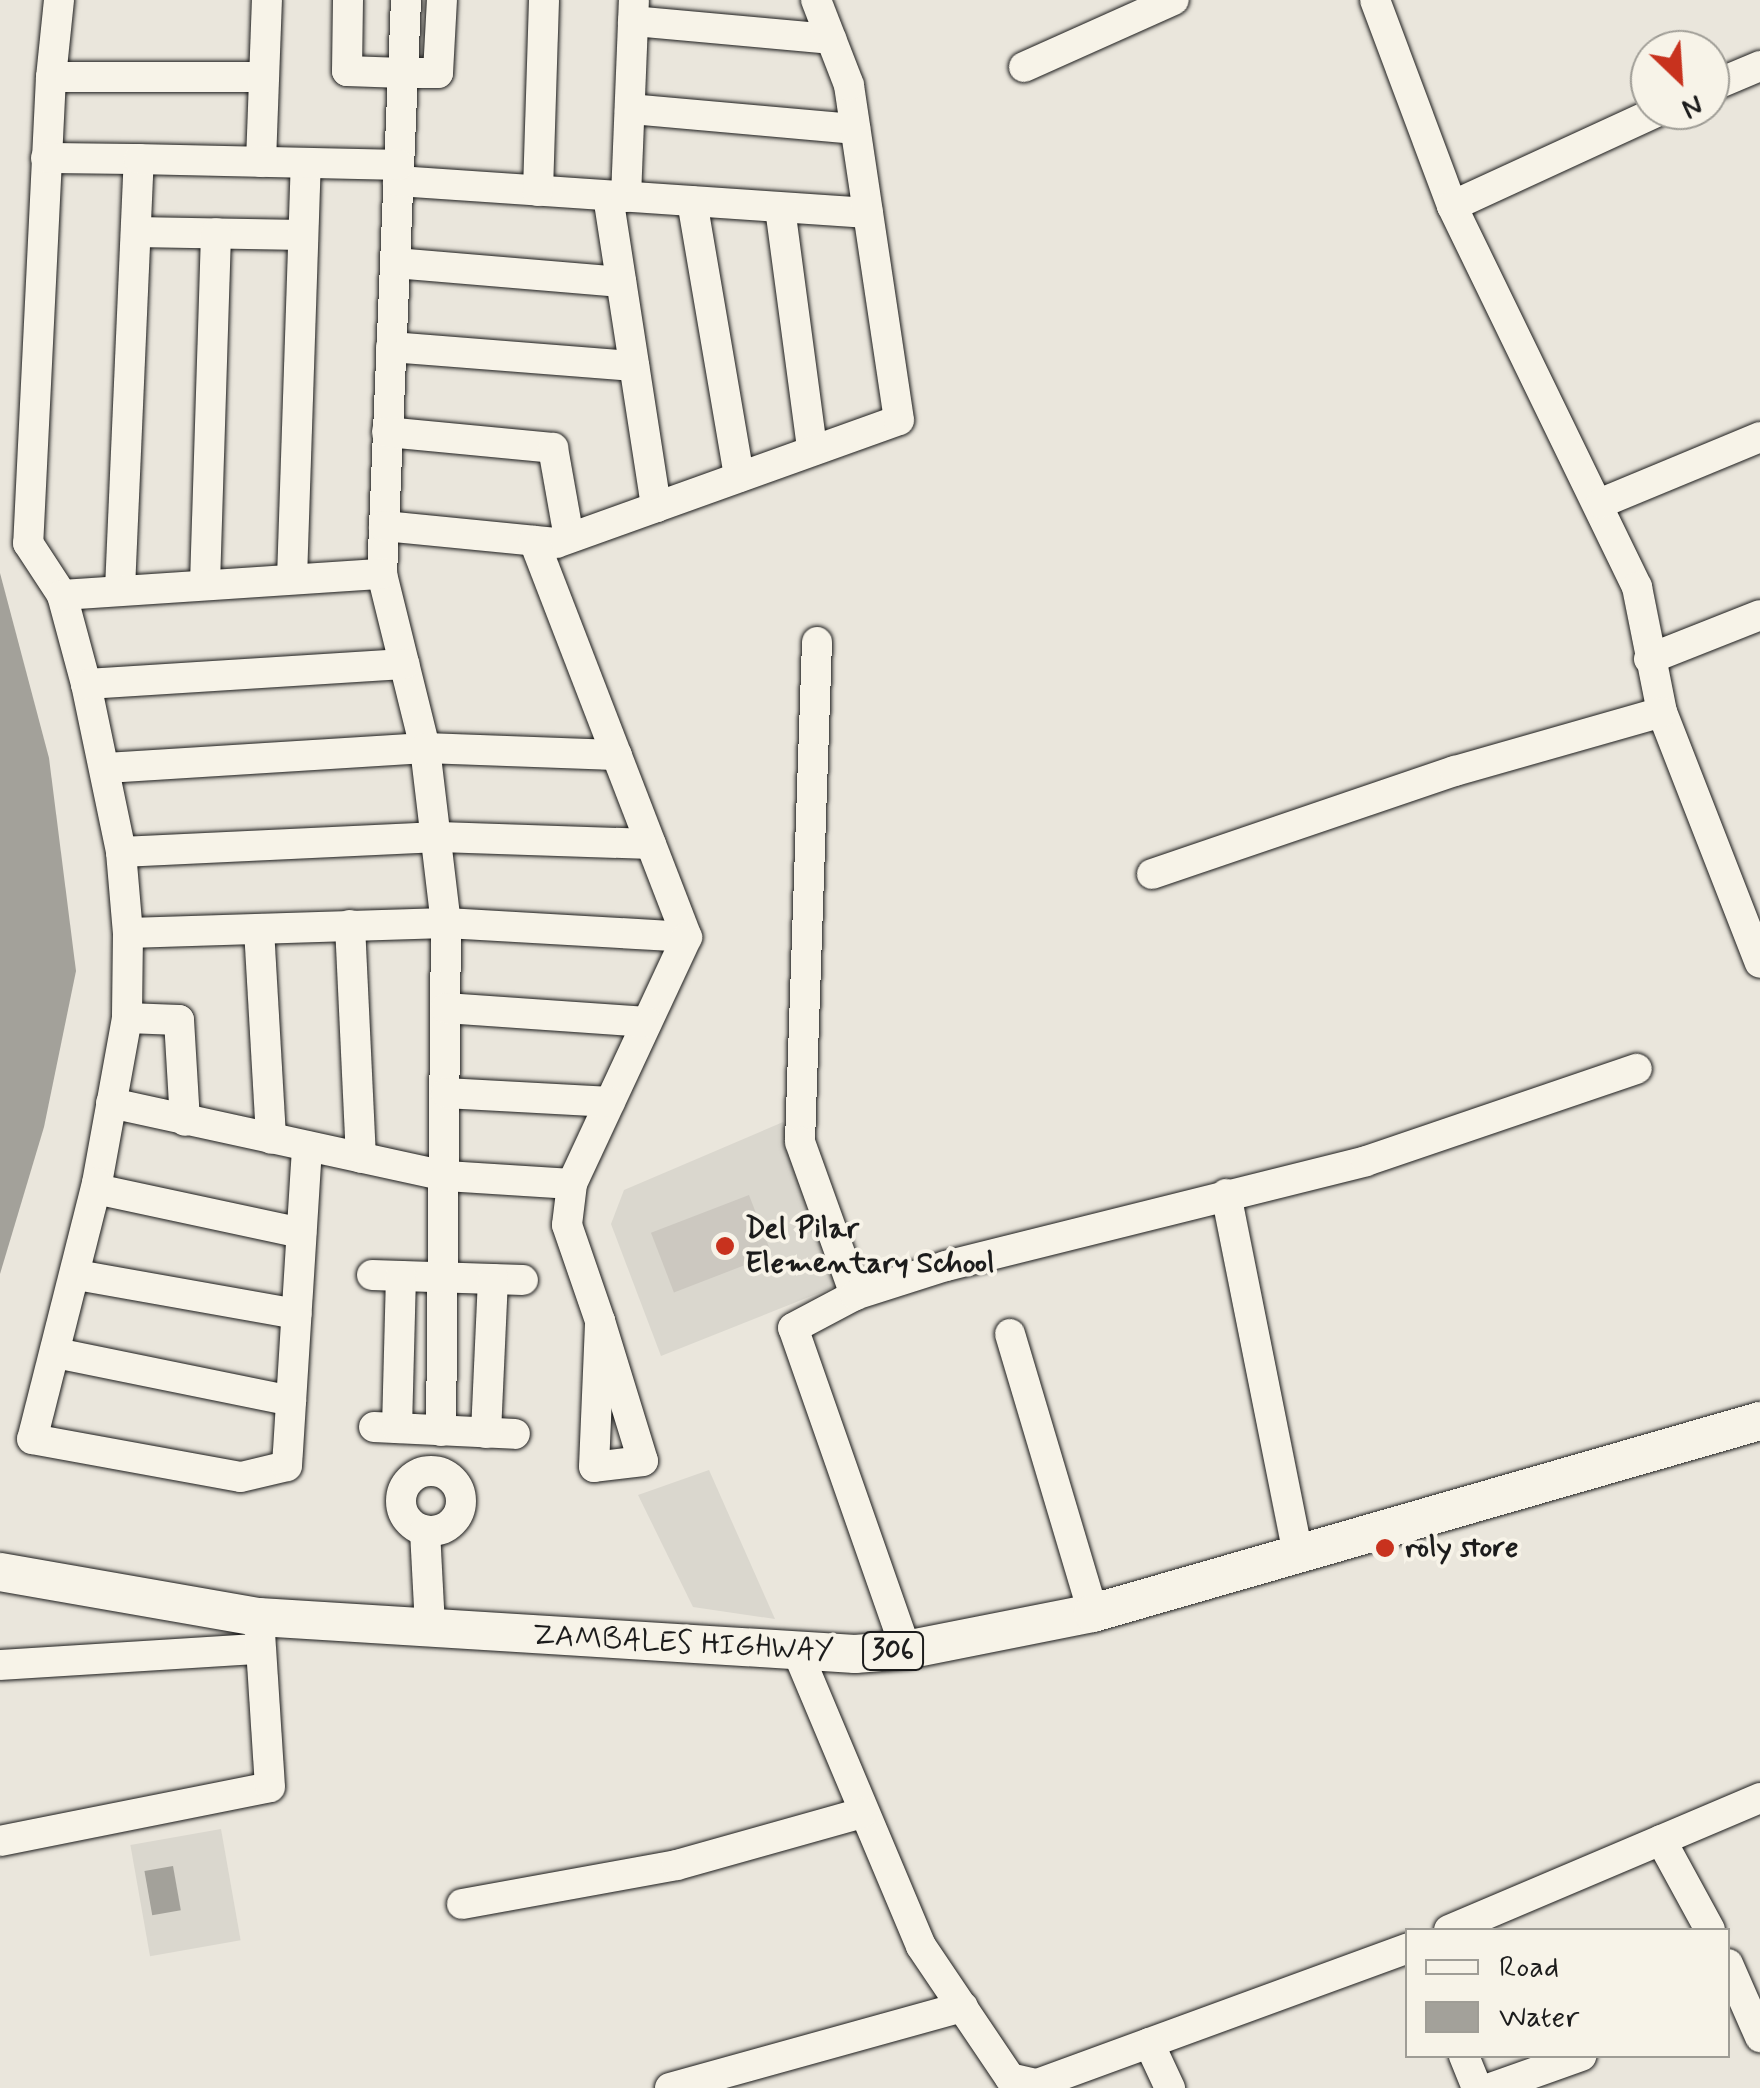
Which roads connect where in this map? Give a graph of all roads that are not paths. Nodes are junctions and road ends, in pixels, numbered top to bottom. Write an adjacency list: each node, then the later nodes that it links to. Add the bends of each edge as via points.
1 (59, 0): 16 (street)
2 (267, 0): 15 (street)
3 (348, 0): 14 (street, via 348,72)
4 (406, 0): 14 (street)
5 (442, 0): 14 (street, via 438,73)
6 (544, 0): 26 (street)
7 (816, 0): 11 (street)
8 (1174, 0): 13 (street)
9 (1375, 0): 29 (street)
10 (633, 10): 11 (street); 18 (street)
11 (831, 39): 20 (street, via 849,84)
12 (1760, 66): 17 (street)
13 (1024, 67)
14 (403, 73): 25 (street)
15 (264, 77): 16 (street); 23 (street)
16 (51, 78): 21 (street)
17 (1730, 79)
18 (630, 108): 20 (street); 27 (street)
19 (1630, 124): 29 (street)
20 (855, 129): 31 (street)
21 (46, 158): 22 (street); 52 (street, via 28,543)
22 (139, 159): 23 (street); 32 (street)
23 (261, 162): 24 (street)
24 (306, 163): 25 (street); 34 (street)
25 (398, 173): 26 (street); 35 (street)
26 (538, 192): 27 (street)
27 (617, 197): 28 (street); 36 (street)
28 (692, 202): 30 (street); 42 (street)
29 (1452, 206): 43 (street)
30 (780, 208): 31 (street); 41 (street)
31 (868, 213): 41 (street, via 899,420)
32 (136, 232): 33 (street); 51 (street)
33 (216, 233): 34 (street); 50 (street)
34 (304, 234): 49 (street)
35 (395, 263): 36 (street); 37 (street)
36 (621, 282): 38 (street)
37 (391, 347): 38 (street); 39 (street)
38 (634, 366): 44 (street)
39 (388, 432): 45 (street); 46 (street, via 554,448)
40 (1760, 437): 43 (street)
41 (812, 447): 42 (street)
42 (739, 477): 44 (street)
43 (1601, 503): 55 (street, via 1637,587)
44 (656, 507): 46 (street)
45 (384, 526): 47 (street); 48 (street)
46 (569, 538): 47 (street)
47 (534, 541): 60 (street)
48 (382, 574): 49 (street); 56 (street)
49 (292, 580): 50 (street)
50 (205, 584): 51 (street)
51 (120, 589): 52 (street)
52 (62, 596): 57 (street)
53 (1760, 615): 55 (street)
54 (817, 642): 90 (street, via 800,1142)
55 (1649, 659): 58 (street)
56 (404, 664): 57 (street); 59 (street)
57 (86, 684): 61 (street)
58 (1662, 712): 65 (street, via 1454,771); 71 (street)
59 (425, 748): 60 (street); 61 (street); 62 (street)
60 (616, 755): 63 (street)
61 (106, 768): 64 (street)
62 (440, 837): 63 (street); 64 (street); 66 (street)
63 (651, 844): 70 (street)
64 (121, 852): 69 (street)
65 (1152, 874)
66 (446, 922): 67 (street); 70 (street); 72 (street)
67 (350, 926): 68 (street); 82 (street)
68 (259, 928): 69 (street); 80 (street)
69 (128, 933): 73 (street)
70 (687, 937): 74 (street)
71 (1760, 963)
72 (446, 1008): 74 (street); 76 (street)
73 (127, 1018): 78 (street); 79 (street, via 179,1020)
74 (647, 1022): 77 (street)
75 (1637, 1069): 86 (street, via 1366,1162)
76 (446, 1093): 77 (street); 83 (street)
77 (610, 1102): 84 (street)
78 (111, 1103): 79 (street); 85 (street)
79 (186, 1121): 80 (street)
80 (271, 1139): 81 (street)
81 (307, 1147): 82 (street); 87 (street)
82 (361, 1158): 83 (street)
83 (446, 1176): 84 (street); 89 (street)
84 (572, 1184): 92 (street, via 567,1224)
85 (96, 1189): 87 (street); 88 (street)
86 (1226, 1194): 90 (street, via 1016,1246); 100 (street)
87 (302, 1233): 91 (street)
88 (78, 1275): 91 (street); 94 (street)
89 (448, 1278): 97 (street); 97 (street, via 508,1279); 97 (street, via 387,1275)
90 (856, 1295): 106 (street, via 793,1328)
91 (296, 1314): 95 (street)
92 (600, 1320)
93 (1010, 1334): 102 (street)
94 (56, 1353): 95 (street); 95 (street, via 32,1438 241,1477 287,1466)
95 (291, 1401)
96 (1760, 1421): 100 (main road, ZAMBALES HIGHWAY / 306)
97 (442, 1431): 98 (street)
98 (429, 1474): 99 (street, via 404,1486 400,1506 410,1524); 99 (street, via 460,1492 460,1511 448,1526)
99 (425, 1531): 103 (street)
100 (1298, 1554): 102 (main road, ZAMBALES HIGHWAY / 306)
101 (0, 1572): 104 (main road, ZAMBALES HIGHWAY / 306)
102 (1094, 1614): 106 (main road, ZAMBALES HIGHWAY / 306)
103 (430, 1628): 104 (main road, ZAMBALES HIGHWAY / 306); 105 (main road, ZAMBALES HIGHWAY / 306)
104 (258, 1633): 107 (street); 111 (street, via 270,1787)
105 (797, 1650): 106 (main road, ZAMBALES HIGHWAY / 306); 109 (street)
106 (906, 1650)
107 (0, 1665)
108 (1760, 1798): 110 (street)
109 (862, 1813): 112 (street, via 677,1865); 118 (street, via 921,1946)
110 (1662, 1840): 113 (street); 114 (street)
111 (0, 1842)
112 (462, 1904)
113 (1454, 1928)
114 (1709, 1928)
115 (1405, 1949): 120 (street)
116 (1730, 1973): 117 (street)
117 (1736, 2000): 119 (street)
118 (962, 2008): 123 (street, via 1010,2078); 124 (street)
119 (1760, 2036)
120 (1149, 2042): 123 (street); 125 (street)
121 (1465, 2058): 126 (street)
122 (1575, 2058): 127 (street)
123 (1032, 2086)
124 (670, 2088)
125 (1170, 2088)
126 (1477, 2088)
127 (1491, 2088)

